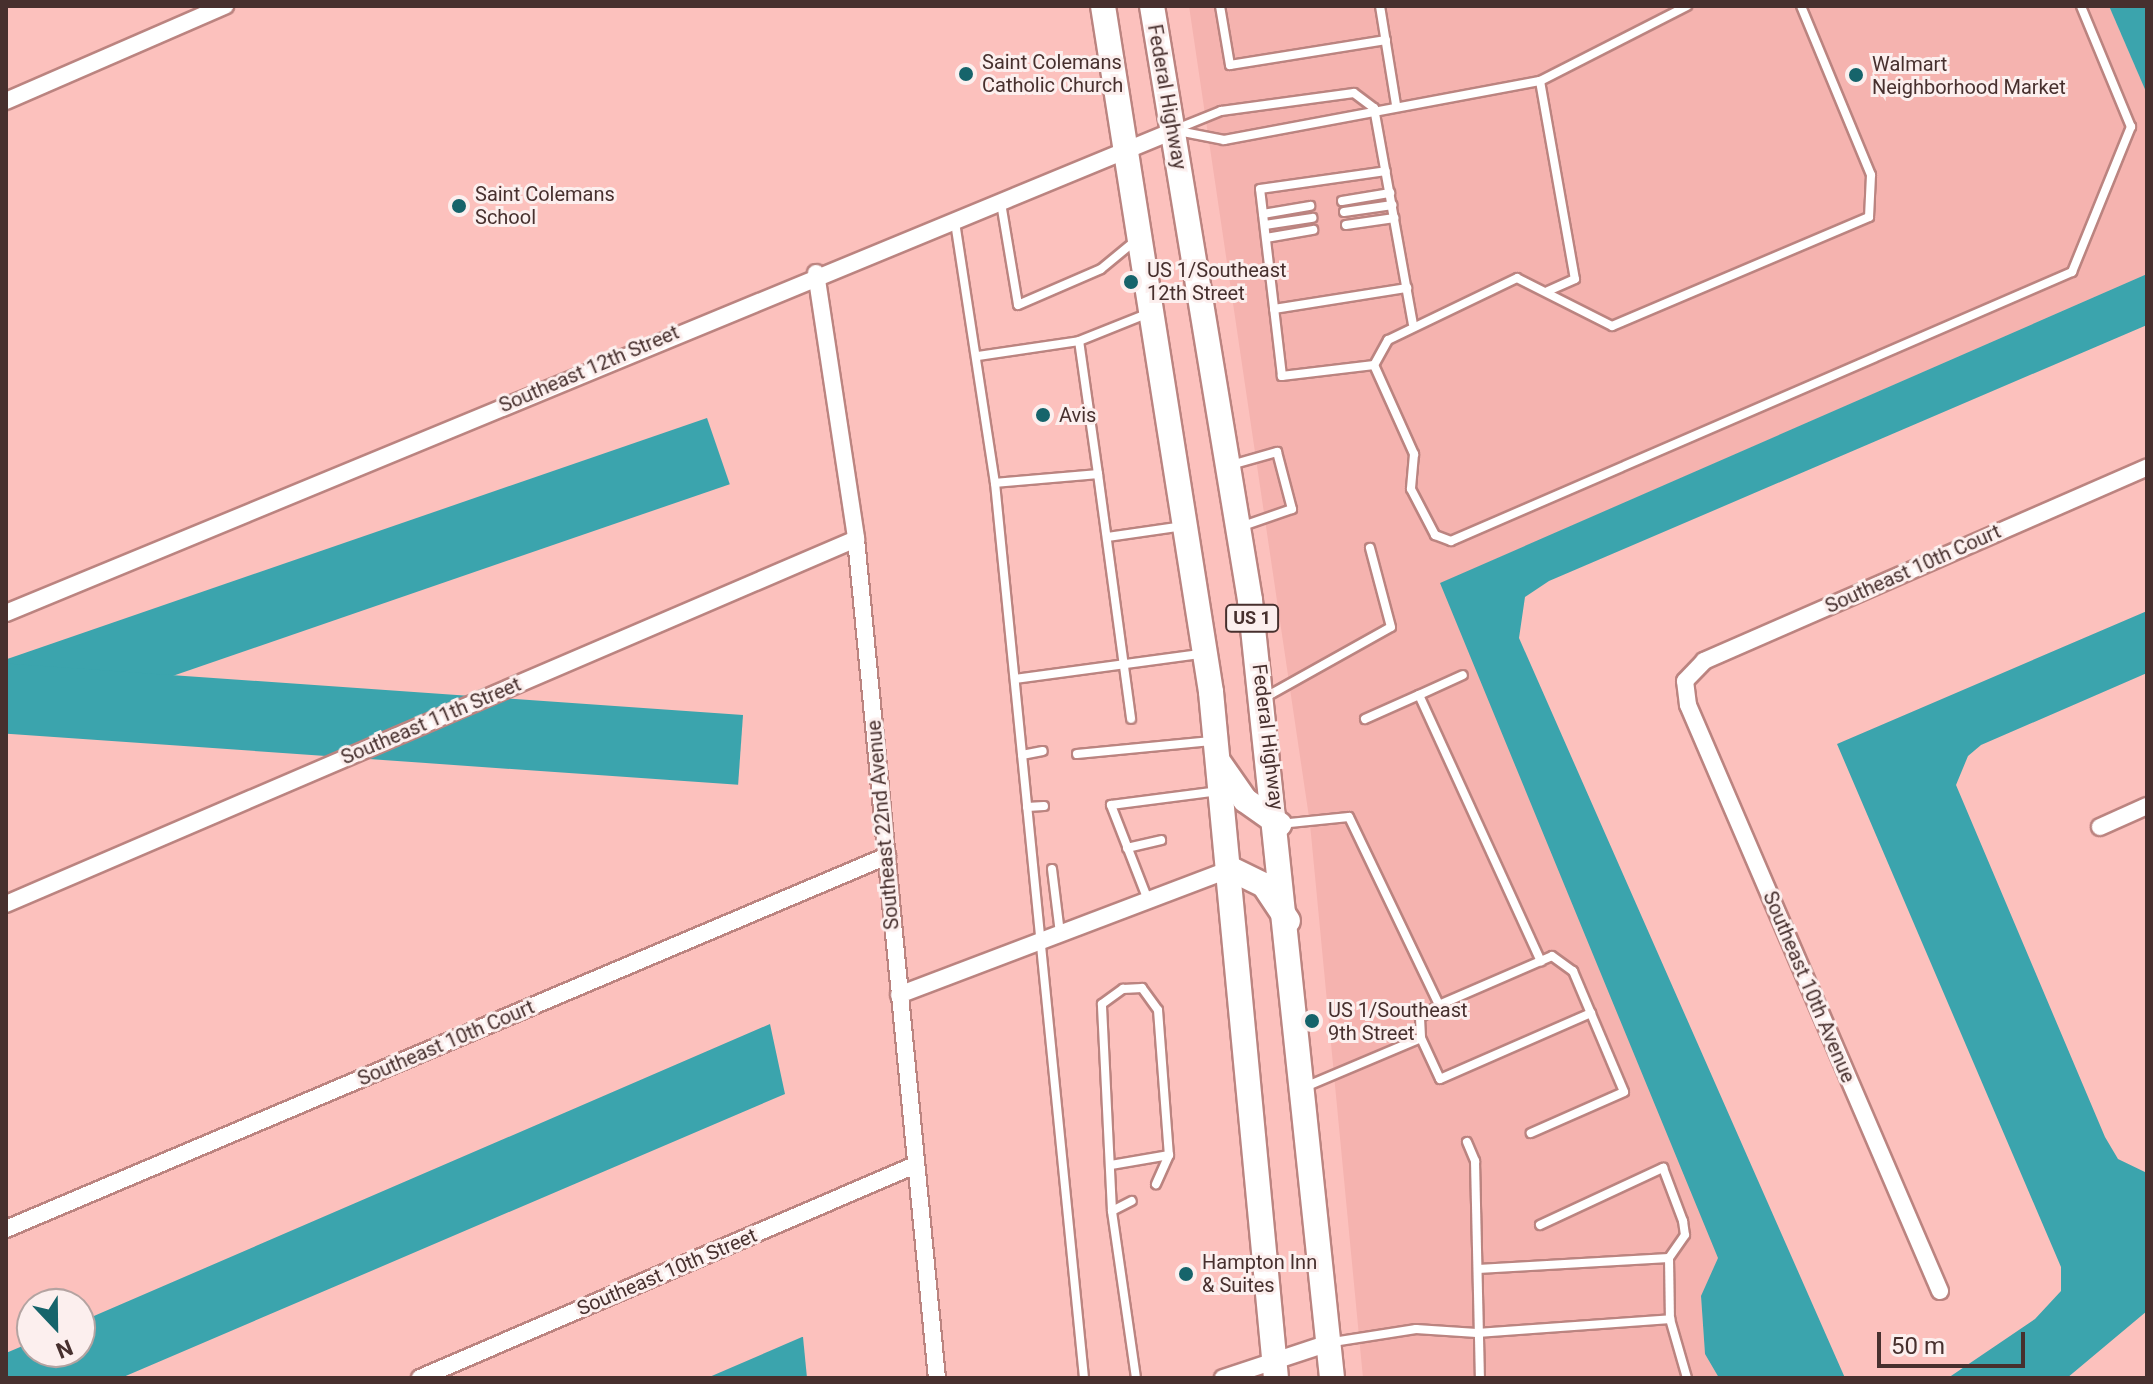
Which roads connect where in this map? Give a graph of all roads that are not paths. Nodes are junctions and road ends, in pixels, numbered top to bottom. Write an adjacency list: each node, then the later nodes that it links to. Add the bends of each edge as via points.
1 (225, 6): 11 (street)
2 (1103, 6): 15 (main road, US 1)
3 (1152, 6): 14 (main road, Federal Highway / US 1)
4 (1220, 6): 9 (lane, via 1230,65)
5 (1380, 6): 9 (lane)
6 (1687, 6): 10 (lane)
7 (1801, 6): 34 (lane, via 1871,175 1869,217 1612,326)
8 (2081, 6): 40 (lane, via 2131,127 2072,272 1451,541 1435,535 1411,489 1414,454)
9 (1386, 40): 12 (lane)
10 (1540, 81): 12 (lane); 34 (lane, via 1575,279)
11 (6, 101)
12 (1396, 105): 13 (lane)
13 (1374, 108): 14 (lane, via 1361,120 1224,140); 14 (lane, via 1354,93 1221,111); 16 (lane)
14 (1173, 131): 15 (street, Southeast 12th Street); 41 (main road, Federal Highway / US 1)
15 (1127, 146): 18 (street, Southeast 12th Street); 30 (main road, US 1)
16 (1386, 171): 17 (lane); 23 (lane, via 1260,189)
17 (1390, 193): 19 (lane); 20 (lane)
18 (1000, 198): 24 (street, Southeast 12th Street); 30 (lane, via 1018,305 1101,269)
19 (1342, 201)
20 (1392, 205): 22 (lane); 26 (lane)
21 (1310, 206): 23 (lane)
22 (1344, 212)
23 (1263, 214): 27 (lane)
24 (954, 217): 32 (street, Southeast 12th Street); 39 (lane)
25 (1312, 218): 27 (lane)
26 (1394, 218): 28 (lane); 33 (lane)
27 (1265, 225): 31 (lane)
28 (1346, 225)
29 (1313, 230): 31 (lane)
30 (1141, 234): 36 (main road, US 1)
31 (1266, 238): 35 (lane)
32 (816, 273): 48 (street, Southeast 22nd Avenue); 50 (street, Southeast 12th Street)
33 (1407, 288): 35 (lane); 37 (lane)
34 (1548, 291): 37 (lane, via 1517,278)
35 (1274, 309): 40 (lane, via 1282,376)
36 (1153, 311): 38 (lane); 45 (main road, US 1)
37 (1413, 324): 40 (lane, via 1388,340)
38 (1079, 341): 39 (lane); 43 (lane)
39 (978, 356): 44 (lane)
40 (1374, 365)
41 (1229, 465): 46 (main road, Federal Highway / US 1); 46 (lane, via 1277,452 1292,509)
42 (2147, 467): 55 (street, Southeast 10th Court, via 1704,661)
43 (1098, 474): 44 (lane); 47 (lane)
44 (995, 483): 54 (lane)
45 (1188, 526): 47 (lane); 51 (main road, US 1)
46 (1239, 527): 57 (main road, Federal Highway / US 1)
47 (1108, 537): 52 (lane)
48 (856, 539): 72 (street, Southeast 22nd Avenue); 76 (street, Southeast 11th Street)
49 (1370, 548): 57 (lane, via 1391,627)
50 (6, 613)
51 (1205, 654): 52 (lane); 61 (main road, US 1)
52 (1125, 664): 54 (lane); 58 (lane)
53 (1463, 675): 56 (lane)
54 (1015, 679): 63 (lane)
55 (1685, 681): 98 (street, Southeast 10th Avenue, via 1688,705)
56 (1419, 695): 59 (lane); 80 (lane)
57 (1263, 699): 68 (main road, Federal Highway / US 1)
58 (1131, 719)
59 (1365, 719)
60 (1043, 751): 63 (lane)
61 (1217, 751): 62 (lane); 64 (main road, US 1); 68 (main road, via 1245,800)
62 (1077, 754)
63 (1022, 755): 67 (lane)
64 (1222, 790): 71 (lane, via 1111,805); 74 (main road, US 1)
65 (1044, 806): 67 (lane)
66 (2147, 806): 69 (street)
67 (1027, 807): 79 (lane)
68 (1279, 824): 77 (main road, Federal Highway / US 1); 82 (lane, via 1349,817)
69 (2100, 827)
70 (1161, 840): 71 (lane)
71 (1127, 848): 75 (lane)
72 (887, 856): 81 (street, Southeast 22nd Avenue); 95 (street, Southeast 10th Court)
73 (1052, 869): 78 (lane)
74 (1231, 869): 75 (street); 77 (main road, via 1264,885); 102 (main road, US 1)
75 (1148, 901): 78 (street)
76 (6, 904)
77 (1290, 923): 85 (main road, Federal Highway / US 1)
78 (1060, 934): 79 (street)
79 (1040, 942): 81 (street); 105 (lane)
80 (1541, 961): 82 (lane); 83 (lane, via 1552,956 1573,971)
81 (899, 995): 89 (street, Southeast 22nd Avenue)
82 (1439, 1005): 84 (lane, via 1420,1018)
83 (1591, 1013): 84 (lane, via 1442,1084); 86 (lane, via 1624,1092)
84 (1421, 1038): 85 (lane)
85 (1305, 1087): 101 (main road, Federal Highway / US 1)
86 (1531, 1133)
87 (1467, 1142): 97 (lane, via 1475,1161)
88 (1169, 1155): 90 (lane); 90 (lane, via 1158,1010 1142,988 1123,989 1102,1004); 91 (lane)
89 (915, 1165): 103 (street, Southeast 10th Street); 104 (street, Southeast 22nd Avenue)
90 (1111, 1165): 93 (lane)
91 (1156, 1184)
92 (1132, 1201): 93 (lane)
93 (1112, 1211): 106 (lane)
94 (1540, 1225): 96 (lane, via 1663,1168 1685,1235)
95 (6, 1229)
96 (1669, 1258): 97 (lane); 99 (lane)
97 (1478, 1269): 100 (lane)
98 (1940, 1291)
99 (1670, 1319): 100 (lane); 110 (lane)
100 (1477, 1333): 101 (lane, via 1416,1329); 109 (lane)
101 (1329, 1343): 102 (street); 108 (main road, Federal Highway / US 1)
102 (1275, 1368): 107 (street)
103 (420, 1378)
104 (937, 1378)
105 (1084, 1378)
106 (1136, 1378)
107 (1223, 1378)
108 (1332, 1378)
109 (1480, 1378)
110 (1687, 1378)

